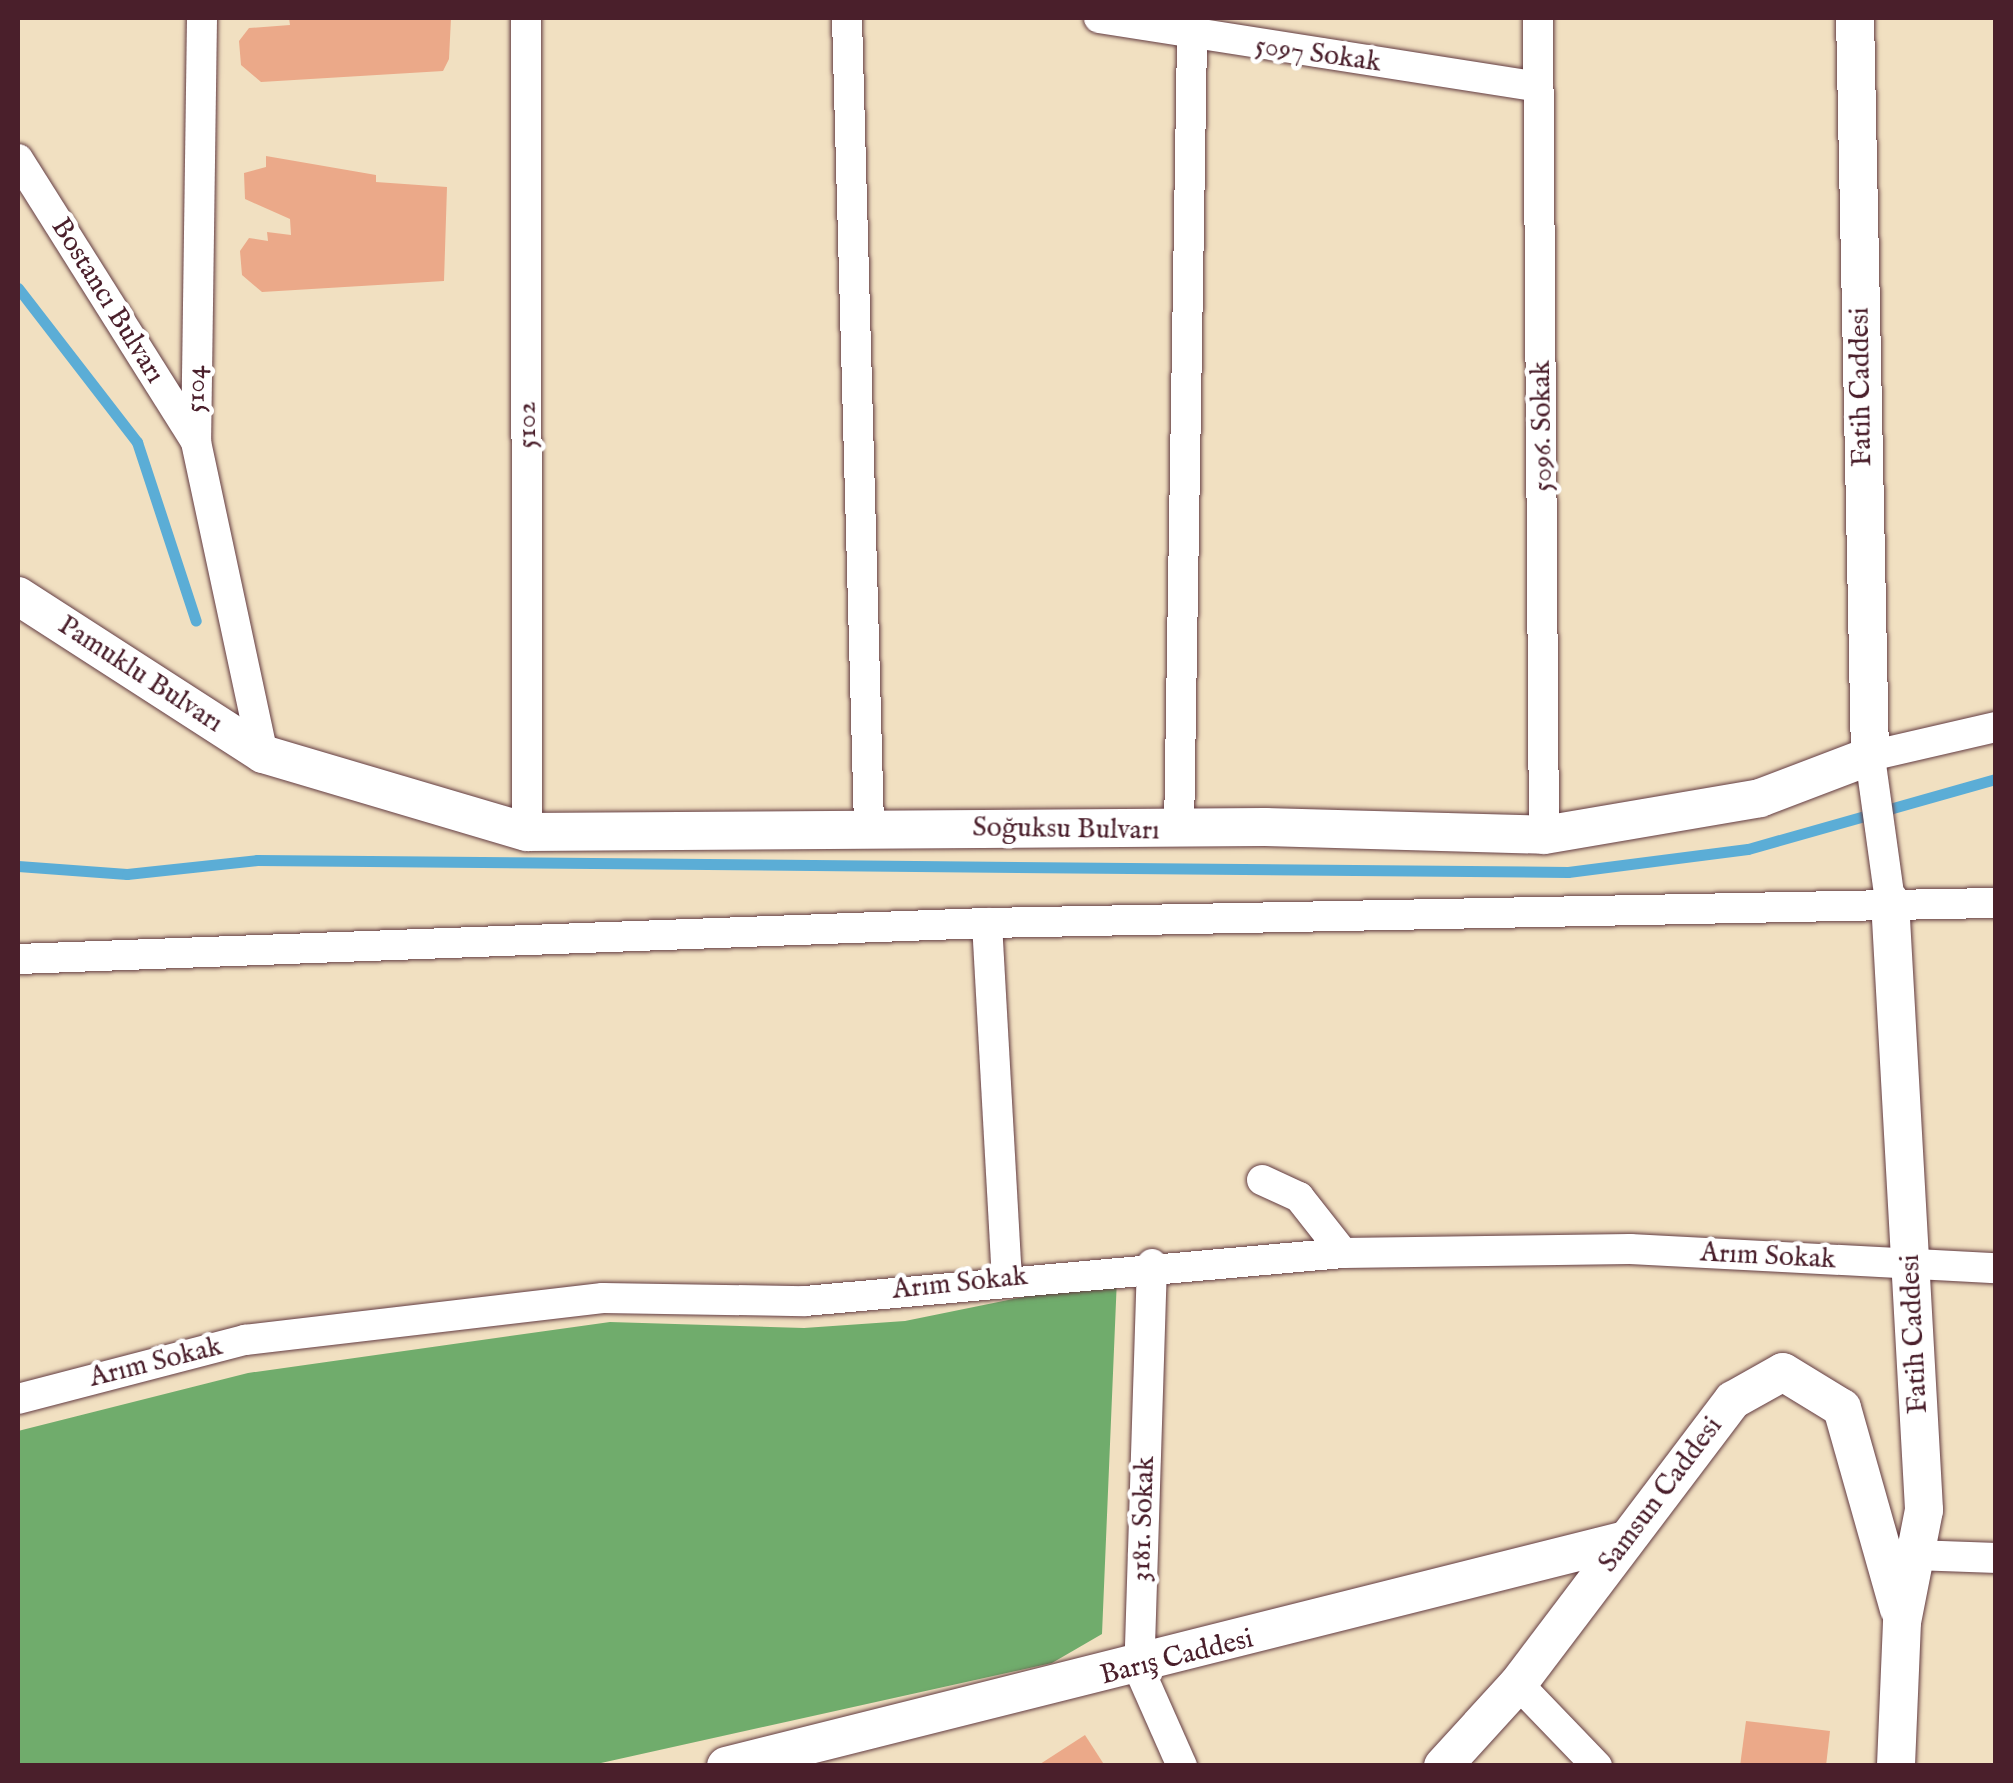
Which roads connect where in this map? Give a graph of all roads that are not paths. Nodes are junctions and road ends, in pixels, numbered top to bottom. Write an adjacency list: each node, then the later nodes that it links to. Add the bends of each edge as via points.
1 (202, 18): 10 (street, 5104)
2 (526, 18): 16 (street, 5102)
3 (847, 18): 15 (street)
4 (1099, 18): 7 (street, 5097 Sokak)
5 (1538, 18): 8 (street, 5096. Sokak)
6 (1855, 18): 14 (street, Fatih Caddesi)
7 (1192, 37): 8 (street, 5097 Sokak); 17 (street)
8 (1538, 86): 18 (street, 5096. Sokak)
9 (18, 159): 10 (street, Bostancı Bulvarı)
10 (196, 442): 13 (street, 5104)
11 (18, 596): 13 (street, Pamuklu Bulvarı)
12 (1996, 727): 14 (street)
13 (263, 754): 16 (street, Soğuksu Bulvarı)
14 (1872, 772): 18 (street, Soğuksu Bulvarı); 19 (street)
15 (869, 828): 16 (street, Soğuksu Bulvarı); 17 (street, Soğuksu Bulvarı)
16 (526, 832)
17 (1180, 832): 18 (street, Soğuksu Bulvarı)
18 (1544, 836)
19 (1890, 901): 20 (street); 21 (street); 26 (street, Fatih Caddesi)
20 (1996, 903)
21 (987, 923): 22 (street); 28 (street)
22 (18, 959)
23 (1262, 1180): 24 (street, via 1299,1197)
24 (1344, 1252): 25 (street, Arım Sokak); 26 (street, Arım Sokak, via 1630,1250)
25 (1152, 1264): 28 (street, Arım Sokak); 34 (street, 3181. Sokak)
26 (1912, 1266): 27 (street, Arım Sokak); 31 (street, Fatih Caddesi, via 1924,1510)
27 (1996, 1268)
28 (1007, 1278): 29 (street, Arım Sokak, via 804,1301 603,1298 420,1317 245,1340)
29 (18, 1399)
30 (1626, 1540): 33 (street, Samsun Caddesi, via 1733,1400 1784,1372 1842,1408); 34 (street, Barış Caddesi); 35 (street, Samsun Caddesi)
31 (1915, 1555): 32 (street); 33 (street, Fatih Caddesi)
32 (1996, 1558)
33 (1902, 1622): 40 (street, Fatih Caddesi)
34 (1140, 1669): 36 (street, Barış Caddesi); 37 (street, 3181. Sokak)
35 (1518, 1684): 38 (street, Samsun Caddesi); 39 (street)
36 (726, 1766)
37 (1182, 1766)
38 (1443, 1766)
39 (1597, 1766)
40 (1896, 1766)

